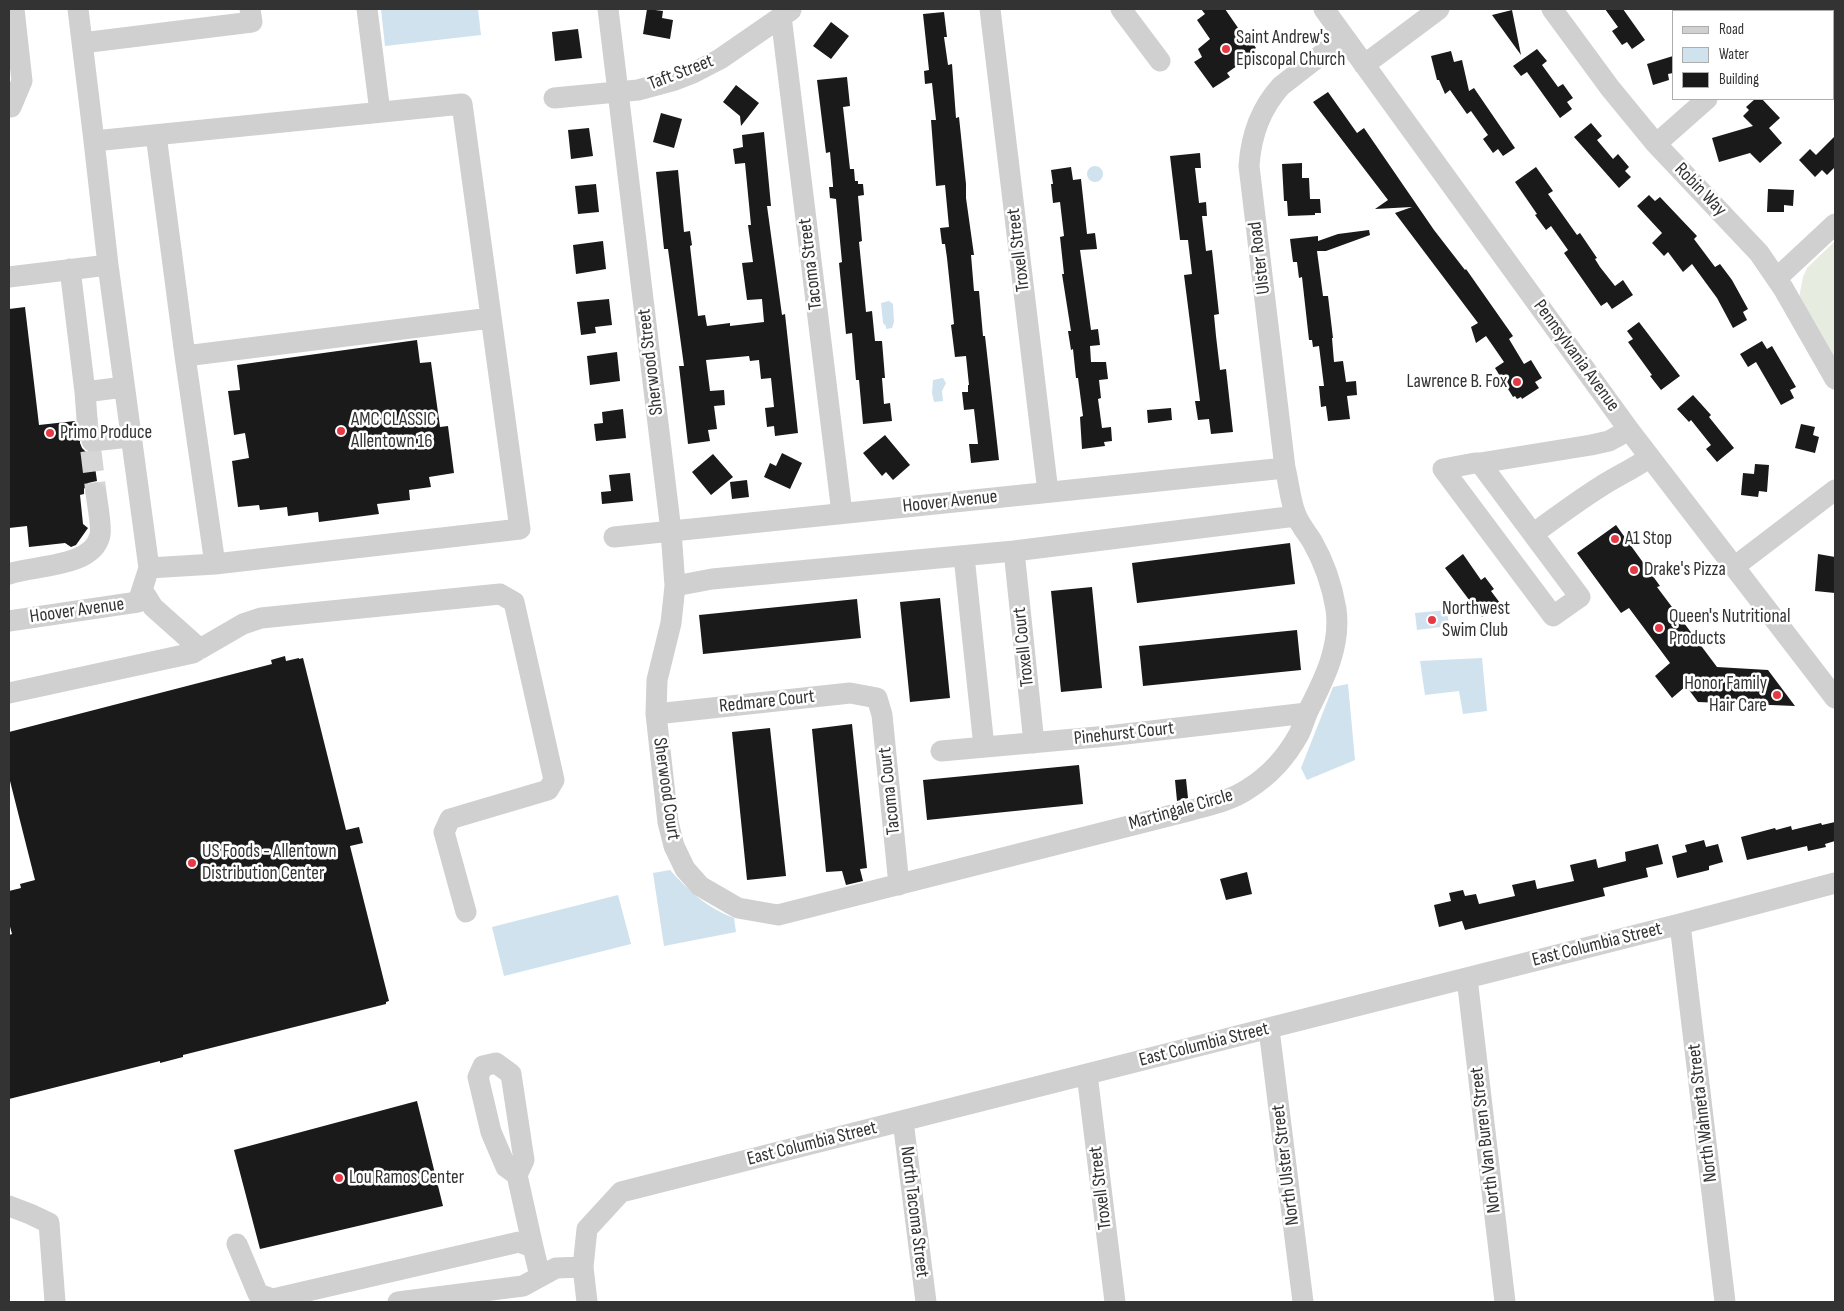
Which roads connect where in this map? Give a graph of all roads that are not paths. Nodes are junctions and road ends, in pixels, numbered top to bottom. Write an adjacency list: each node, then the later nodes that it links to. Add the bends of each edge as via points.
1 (14, 9): 19 (street, via 22,81)
2 (78, 9): 13 (street)
3 (250, 9): 13 (street, via 252,22)
4 (367, 9): 20 (street)
5 (608, 9): 16 (street, Sherwood Street)
6 (990, 9): 42 (street, Troxell Street)
7 (1121, 9): 14 (street)
8 (1324, 9): 12 (street, Pennsylvania Avenue)
9 (1439, 9): 15 (street)
10 (1552, 9): 23 (street, Robin Way)
11 (788, 12): 16 (street, Taft Street, via 720,59 693,73 657,86); 44 (street, Tacoma Street)
12 (1344, 37): 15 (street, Pennsylvania Avenue); 40 (street, Ulster Road, via 1274,94 1263,110 1250,147 1249,166)
13 (82, 42): 22 (street)
14 (1160, 62)
15 (1364, 65): 35 (street, Pennsylvania Avenue)
16 (618, 92): 17 (street, Taft Street); 46 (street, Sherwood Street)
17 (554, 98)
18 (1706, 100): 23 (street)
19 (9, 107)
20 (380, 112): 21 (street); 29 (street, via 462,104)
21 (156, 135): 22 (street); 30 (street)
22 (94, 141): 25 (street)
23 (1656, 144): 28 (street, Robin Way, via 1750,244)
24 (1835, 224): 28 (street)
25 (108, 264): 26 (street); 32 (street)
26 (70, 269): 27 (street); 33 (street)
27 (9, 277)
28 (1777, 278): 31 (street, Robin Way)
29 (491, 318): 30 (street); 51 (street, via 520,529)
30 (185, 356): 51 (street)
31 (1835, 379)
32 (124, 387): 33 (street); 36 (street)
33 (85, 392): 34 (street)
34 (87, 419)
35 (1629, 430): 38 (street, Pennsylvania Avenue); 39 (street, via 1609,441 1591,445)
36 (130, 437): 37 (street); 53 (street)
37 (92, 441)
38 (1650, 457): 47 (street); 52 (street, Pennsylvania Avenue)
39 (1480, 463): 47 (street); 47 (street, via 1443,469 1553,616 1580,596)
40 (1285, 468): 42 (street, Hoover Avenue); 45 (street, Ulster Road)
41 (1835, 490): 52 (street)
42 (1048, 492): 44 (street, Hoover Avenue)
43 (96, 493): 54 (street, via 100,535 91,552 75,560)
44 (842, 513): 46 (street, Hoover Avenue)
45 (1296, 516): 49 (street); 63 (street, Martingale Circle, via 1321,557 1336,608 1337,633 1331,661)
46 (671, 531): 48 (street, Hoover Avenue); 55 (street, Sherwood Street)
47 (1533, 534)
48 (614, 537)
49 (1014, 551): 50 (street); 64 (street, Troxell Court)
50 (964, 556): 55 (street, via 712,579); 65 (street)
51 (215, 564): 53 (street)
52 (1734, 567): 61 (street, Pennsylvania Avenue)
53 (149, 568): 56 (street, Hoover Avenue)
54 (9, 574)
55 (675, 586): 62 (street, Sherwood Street, via 671,623 657,680)
56 (143, 591): 57 (street, Hoover Avenue, via 138,602); 58 (street, via 153,607)
57 (9, 621)
58 (200, 649): 59 (street); 69 (street, via 243,624 261,618 500,594 514,602 554,780 548,790 450,819 444,832)
59 (9, 693)
60 (877, 698): 62 (street, Redmare Court, via 850,694); 68 (street, Tacoma Court, via 882,715)
61 (1835, 698)
62 (656, 714): 68 (street, Sherwood Court, via 668,822 674,846 685,869 700,886 738,908 778,915)
63 (1307, 714): 64 (street, Pinehurst Court); 68 (street, Martingale Circle, via 1298,734 1276,766 1247,790 1222,801)
64 (1034, 743): 65 (street, Pinehurst Court)
65 (984, 747): 66 (street, Pinehurst Court)
66 (941, 751)
67 (1835, 883): 70 (street, East Columbia Street)
68 (899, 885)
69 (466, 912)
70 (1680, 924): 71 (street, East Columbia Street); 89 (street, North Wahneta Street)
71 (1467, 978): 72 (street, East Columbia Street); 88 (street, North Van Buren Street)
72 (1270, 1028): 73 (street, East Columbia Street); 87 (street, North Ulster Street)
73 (1087, 1074): 74 (street, East Columbia Street); 86 (street, Troxell Street)
74 (903, 1121): 79 (street, East Columbia Street, via 621,1192 587,1229); 85 (street, North Tacoma Street)
75 (517, 1175): 78 (street)
76 (9, 1206): 82 (street, via 49,1223)
77 (237, 1244): 81 (street, via 258,1294)
78 (533, 1247): 80 (street); 81 (street, via 519,1242)
79 (583, 1267): 80 (street, via 556,1268); 84 (street)
80 (540, 1276): 83 (street, via 523,1286)
81 (277, 1301)
82 (55, 1302)
83 (398, 1302)
84 (587, 1302)
85 (926, 1302)
86 (1115, 1302)
87 (1303, 1302)
88 (1505, 1302)
89 (1725, 1302)

